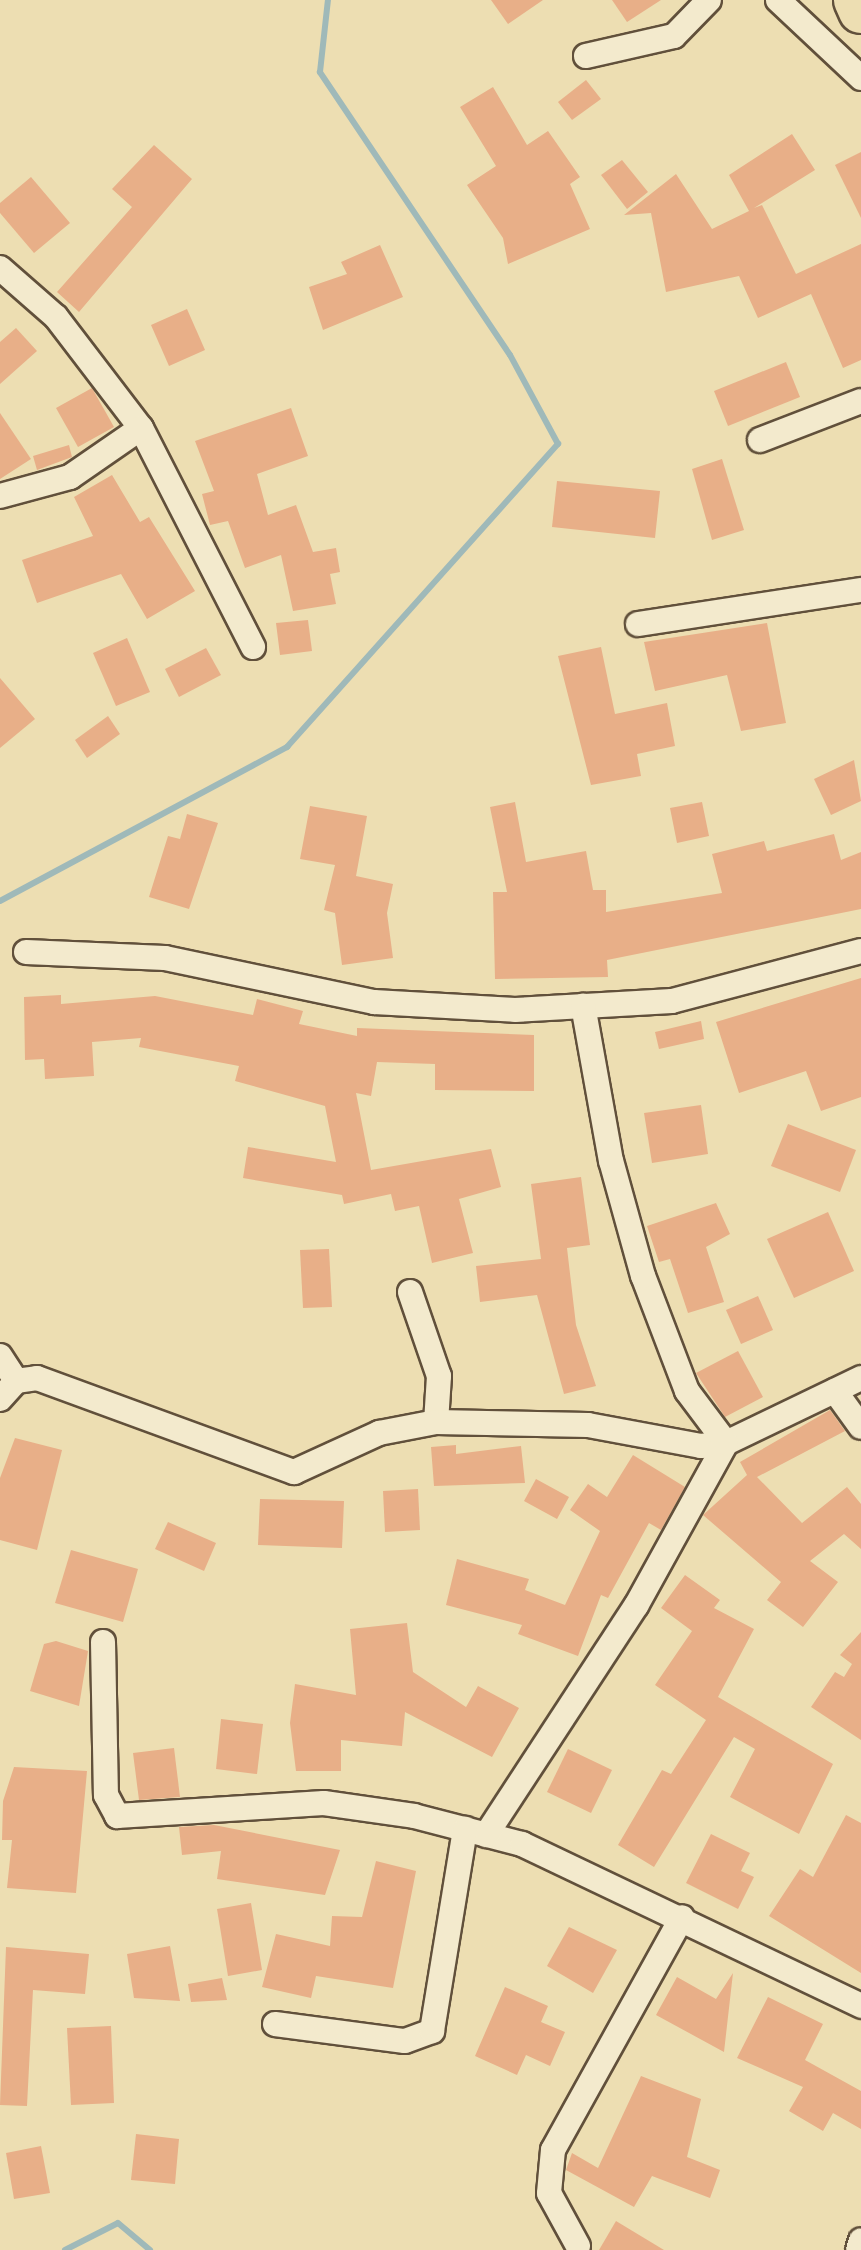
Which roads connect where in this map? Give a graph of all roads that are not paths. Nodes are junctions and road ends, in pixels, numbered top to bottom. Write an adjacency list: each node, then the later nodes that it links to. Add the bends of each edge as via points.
1 (709, 0): 5 (street, via 674,36)
2 (778, 0): 6 (street)
3 (856, 0): 4 (highway)
4 (861, 11)
5 (586, 56)
6 (861, 78)
7 (0, 268): 9 (street, via 56,317)
8 (861, 401): 10 (street)
9 (141, 428): 11 (street, via 70,477); 14 (street)
10 (760, 440)
11 (0, 496)
12 (861, 590): 13 (street)
13 (638, 624)
14 (253, 647)
15 (861, 951): 17 (street, via 672,1001)
16 (26, 952): 17 (street, via 165,958 374,1002)
17 (583, 1006): 26 (street, via 611,1161 643,1276 687,1391)
18 (410, 1292): 24 (street, via 439,1376)
19 (0, 1356): 21 (street)
20 (861, 1378): 22 (street)
21 (16, 1381): 23 (street); 24 (street, via 37,1378 294,1472 379,1433)
22 (835, 1391): 25 (street); 26 (street)
23 (0, 1399)
24 (436, 1422): 26 (street, via 588,1425 701,1446)
25 (861, 1427)
26 (726, 1443): 28 (street, via 636,1606)
27 (103, 1642): 28 (street, via 106,1795 117,1816 324,1803)
28 (476, 1832): 29 (street); 31 (street, via 432,2031 405,2041)
29 (682, 1917): 30 (street); 33 (street, via 553,2150 549,2193)
30 (861, 2006)
31 (275, 2024)
32 (861, 2240): 34 (street)
33 (578, 2246)
34 (858, 2250)

